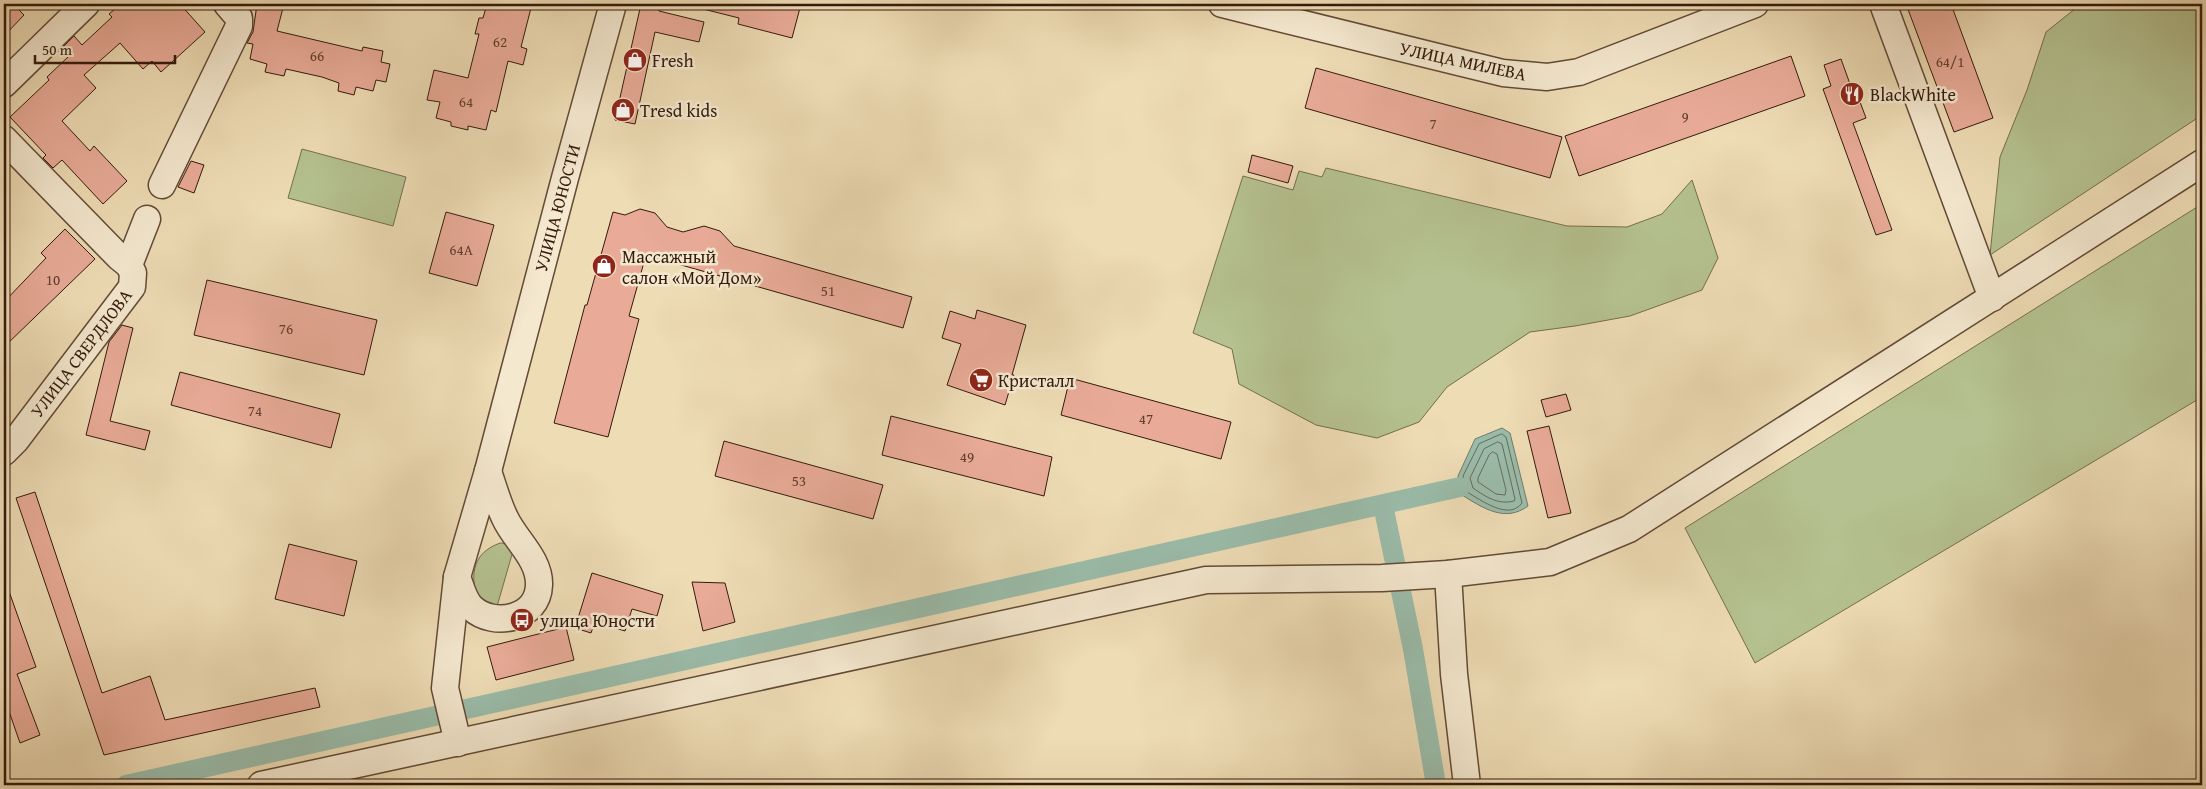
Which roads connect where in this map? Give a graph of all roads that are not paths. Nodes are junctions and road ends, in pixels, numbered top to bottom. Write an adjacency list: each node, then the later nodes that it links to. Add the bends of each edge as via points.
1 (86, 4): 7 (street)
2 (227, 4): 10 (street, via 239,18 239,26)
3 (613, 4): 15 (street, УЛИЦА ЮНОСТИ)
4 (1222, 4): 5 (street, УЛИЦА МИЛЕВА, via 1503,73 1547,77 1580,72)
5 (1755, 4)
6 (1883, 4): 13 (street)
7 (4, 84)
8 (4, 139): 12 (street)
9 (2202, 164): 13 (street)
10 (162, 185)
11 (147, 220): 12 (street, УЛИЦА СВЕРДЛОВА)
12 (129, 265): 14 (street, УЛИЦА СВЕРДЛОВА, via 133,273 132,287)
13 (1992, 298): 16 (street, via 1629,529 1550,562)
14 (4, 452)
15 (488, 471): 17 (street, УЛИЦА ЮНОСТИ); 17 (street, via 505,518 534,562 539,586 536,600 529,610 514,617 487,617 471,608)
16 (1448, 574): 18 (street, via 1206,580); 20 (street, via 1454,674)
17 (457, 577): 18 (street, УЛИЦА ЮНОСТИ, via 445,694)
18 (457, 738): 19 (street)
19 (261, 785)
20 (1468, 785)

